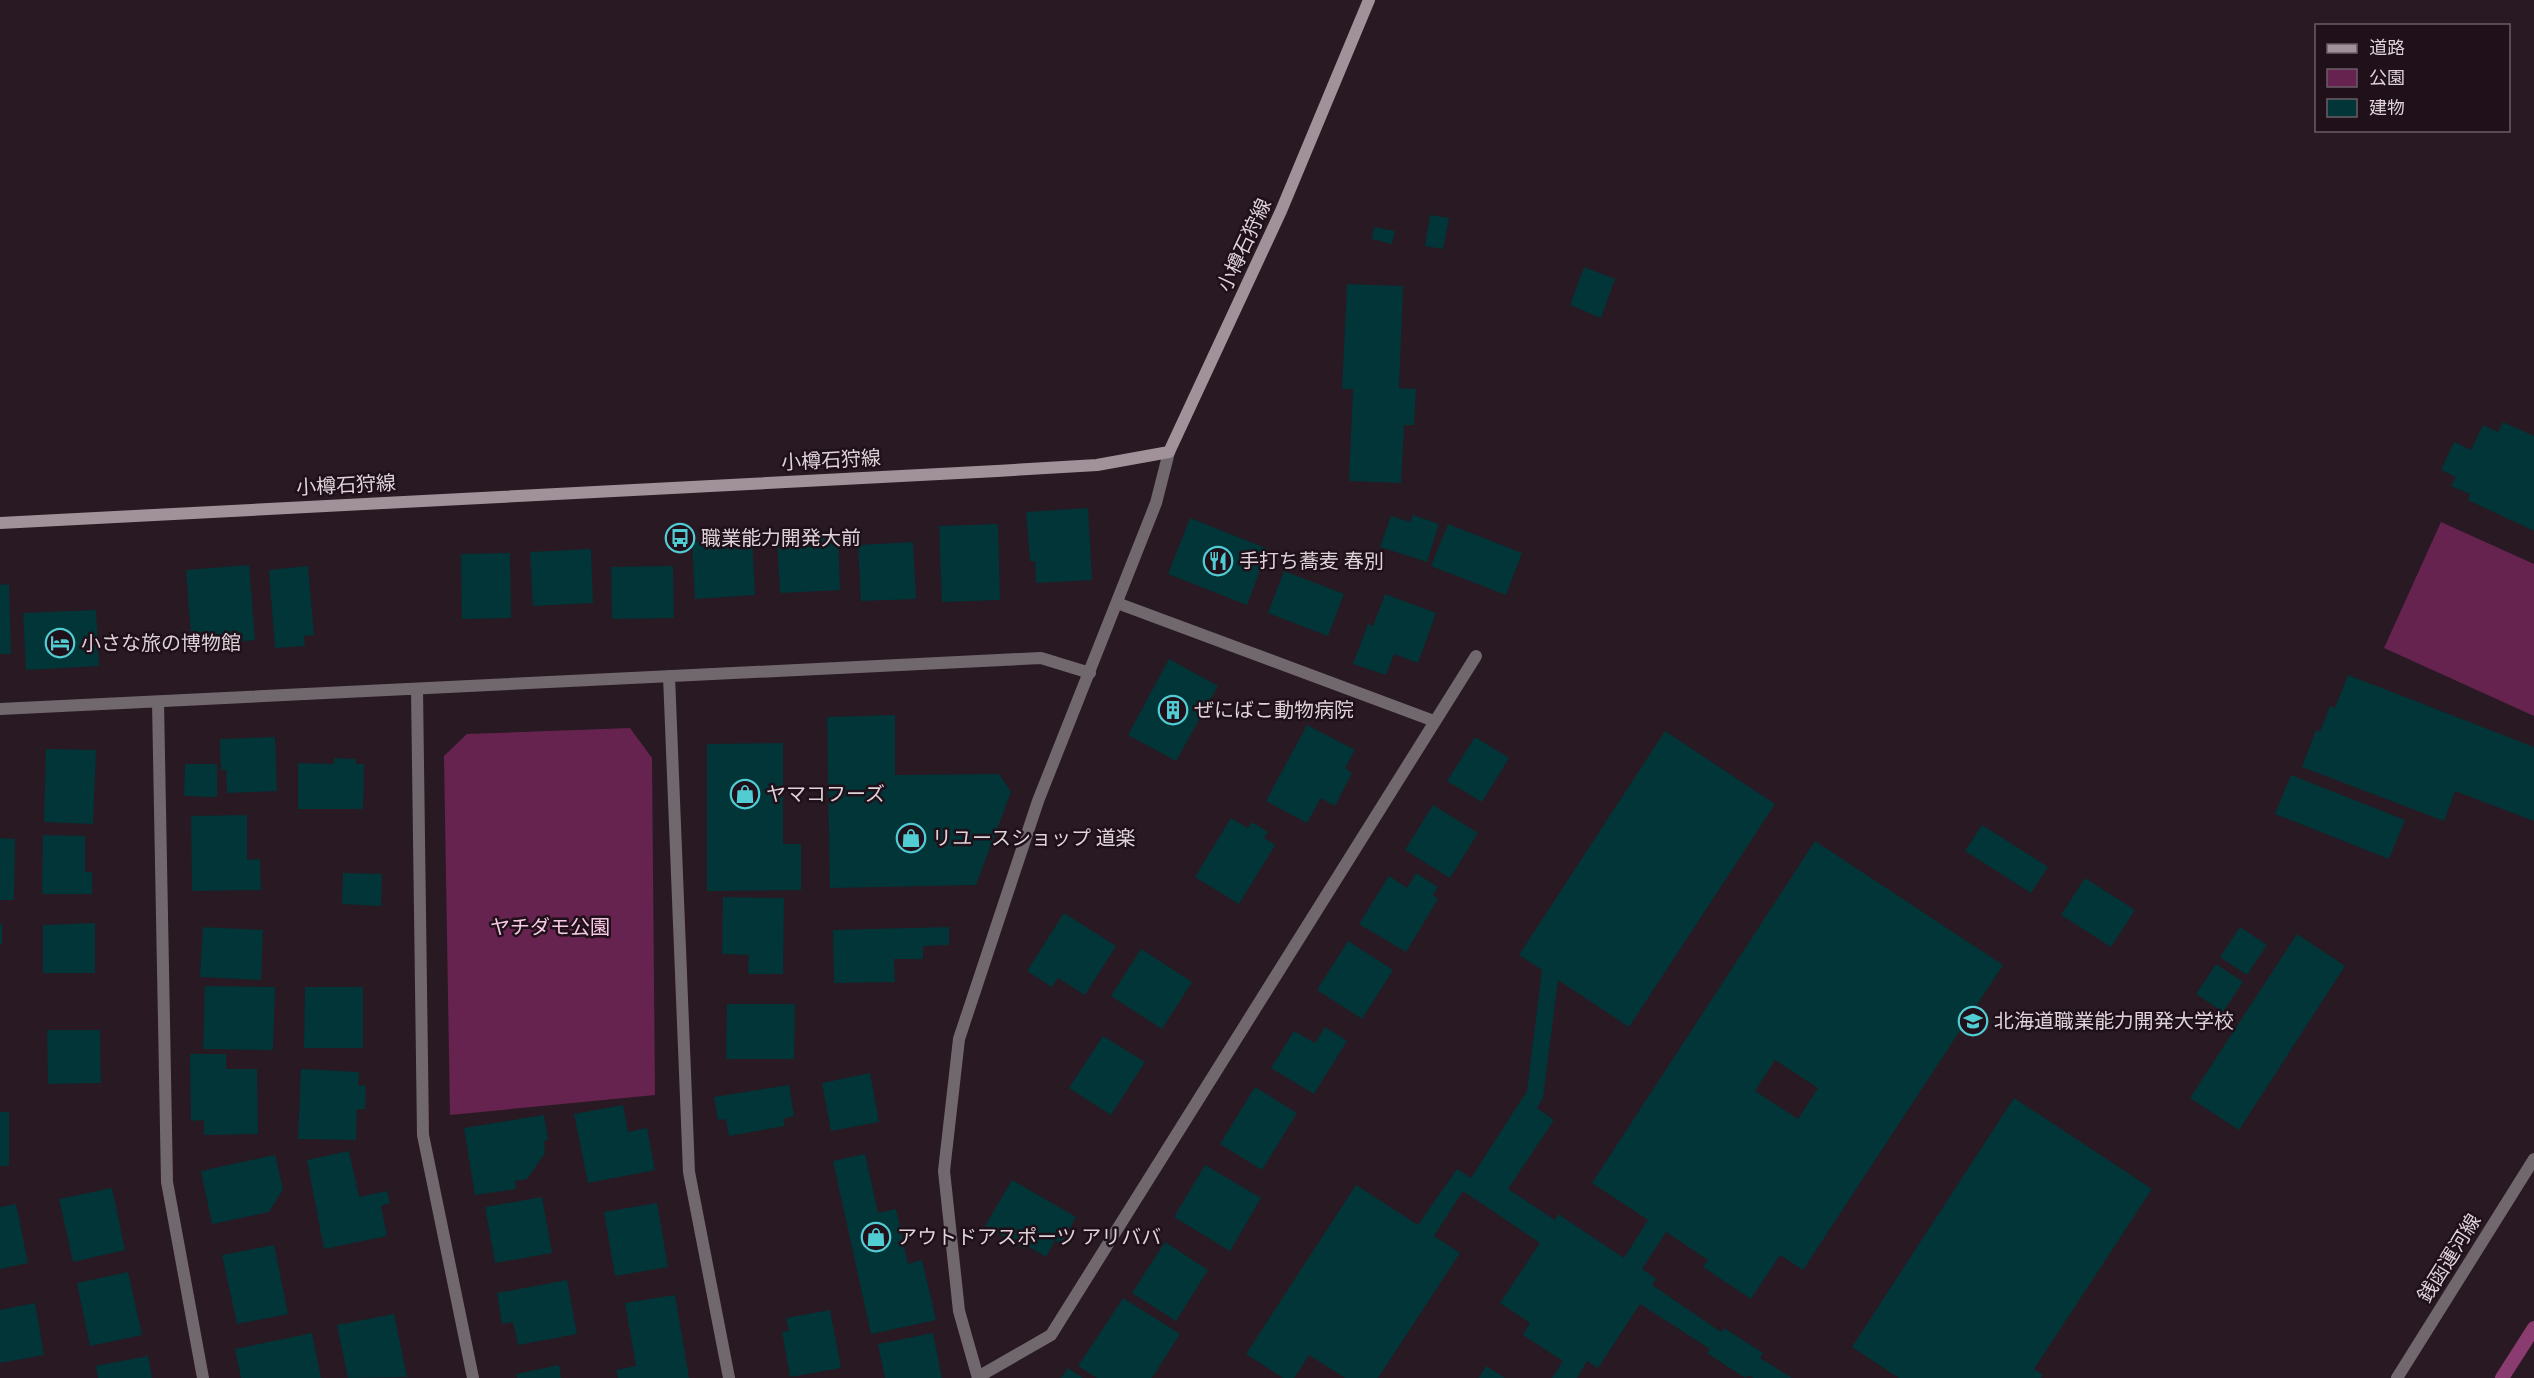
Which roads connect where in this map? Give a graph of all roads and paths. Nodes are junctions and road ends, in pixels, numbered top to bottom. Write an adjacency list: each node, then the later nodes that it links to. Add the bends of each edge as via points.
1 (1368, 0): 2 (main road, 小樽石狩線, via 1281,211)
2 (1169, 452): 3 (main road, 小樽石狩線, via 1097,465 1019,470); 4 (street, via 1156,503)
3 (0, 523)
4 (1117, 603): 6 (street); 11 (street)
5 (1476, 656): 11 (street)
6 (1090, 672): 7 (street, via 1041,658); 13 (street, via 1038,801 959,1039 944,1172 959,1311)
7 (669, 676): 8 (street); 16 (street, via 689,1172)
8 (417, 689): 9 (street); 15 (street, via 423,1135)
9 (158, 702): 10 (street); 14 (street, via 167,1182)
10 (0, 709)
11 (1434, 721): 13 (street, via 1051,1335)
12 (2534, 1158): 17 (street, 銭函運河線)
13 (978, 1377)
14 (203, 1378)
15 (472, 1378)
16 (729, 1378)
17 (2397, 1378)

